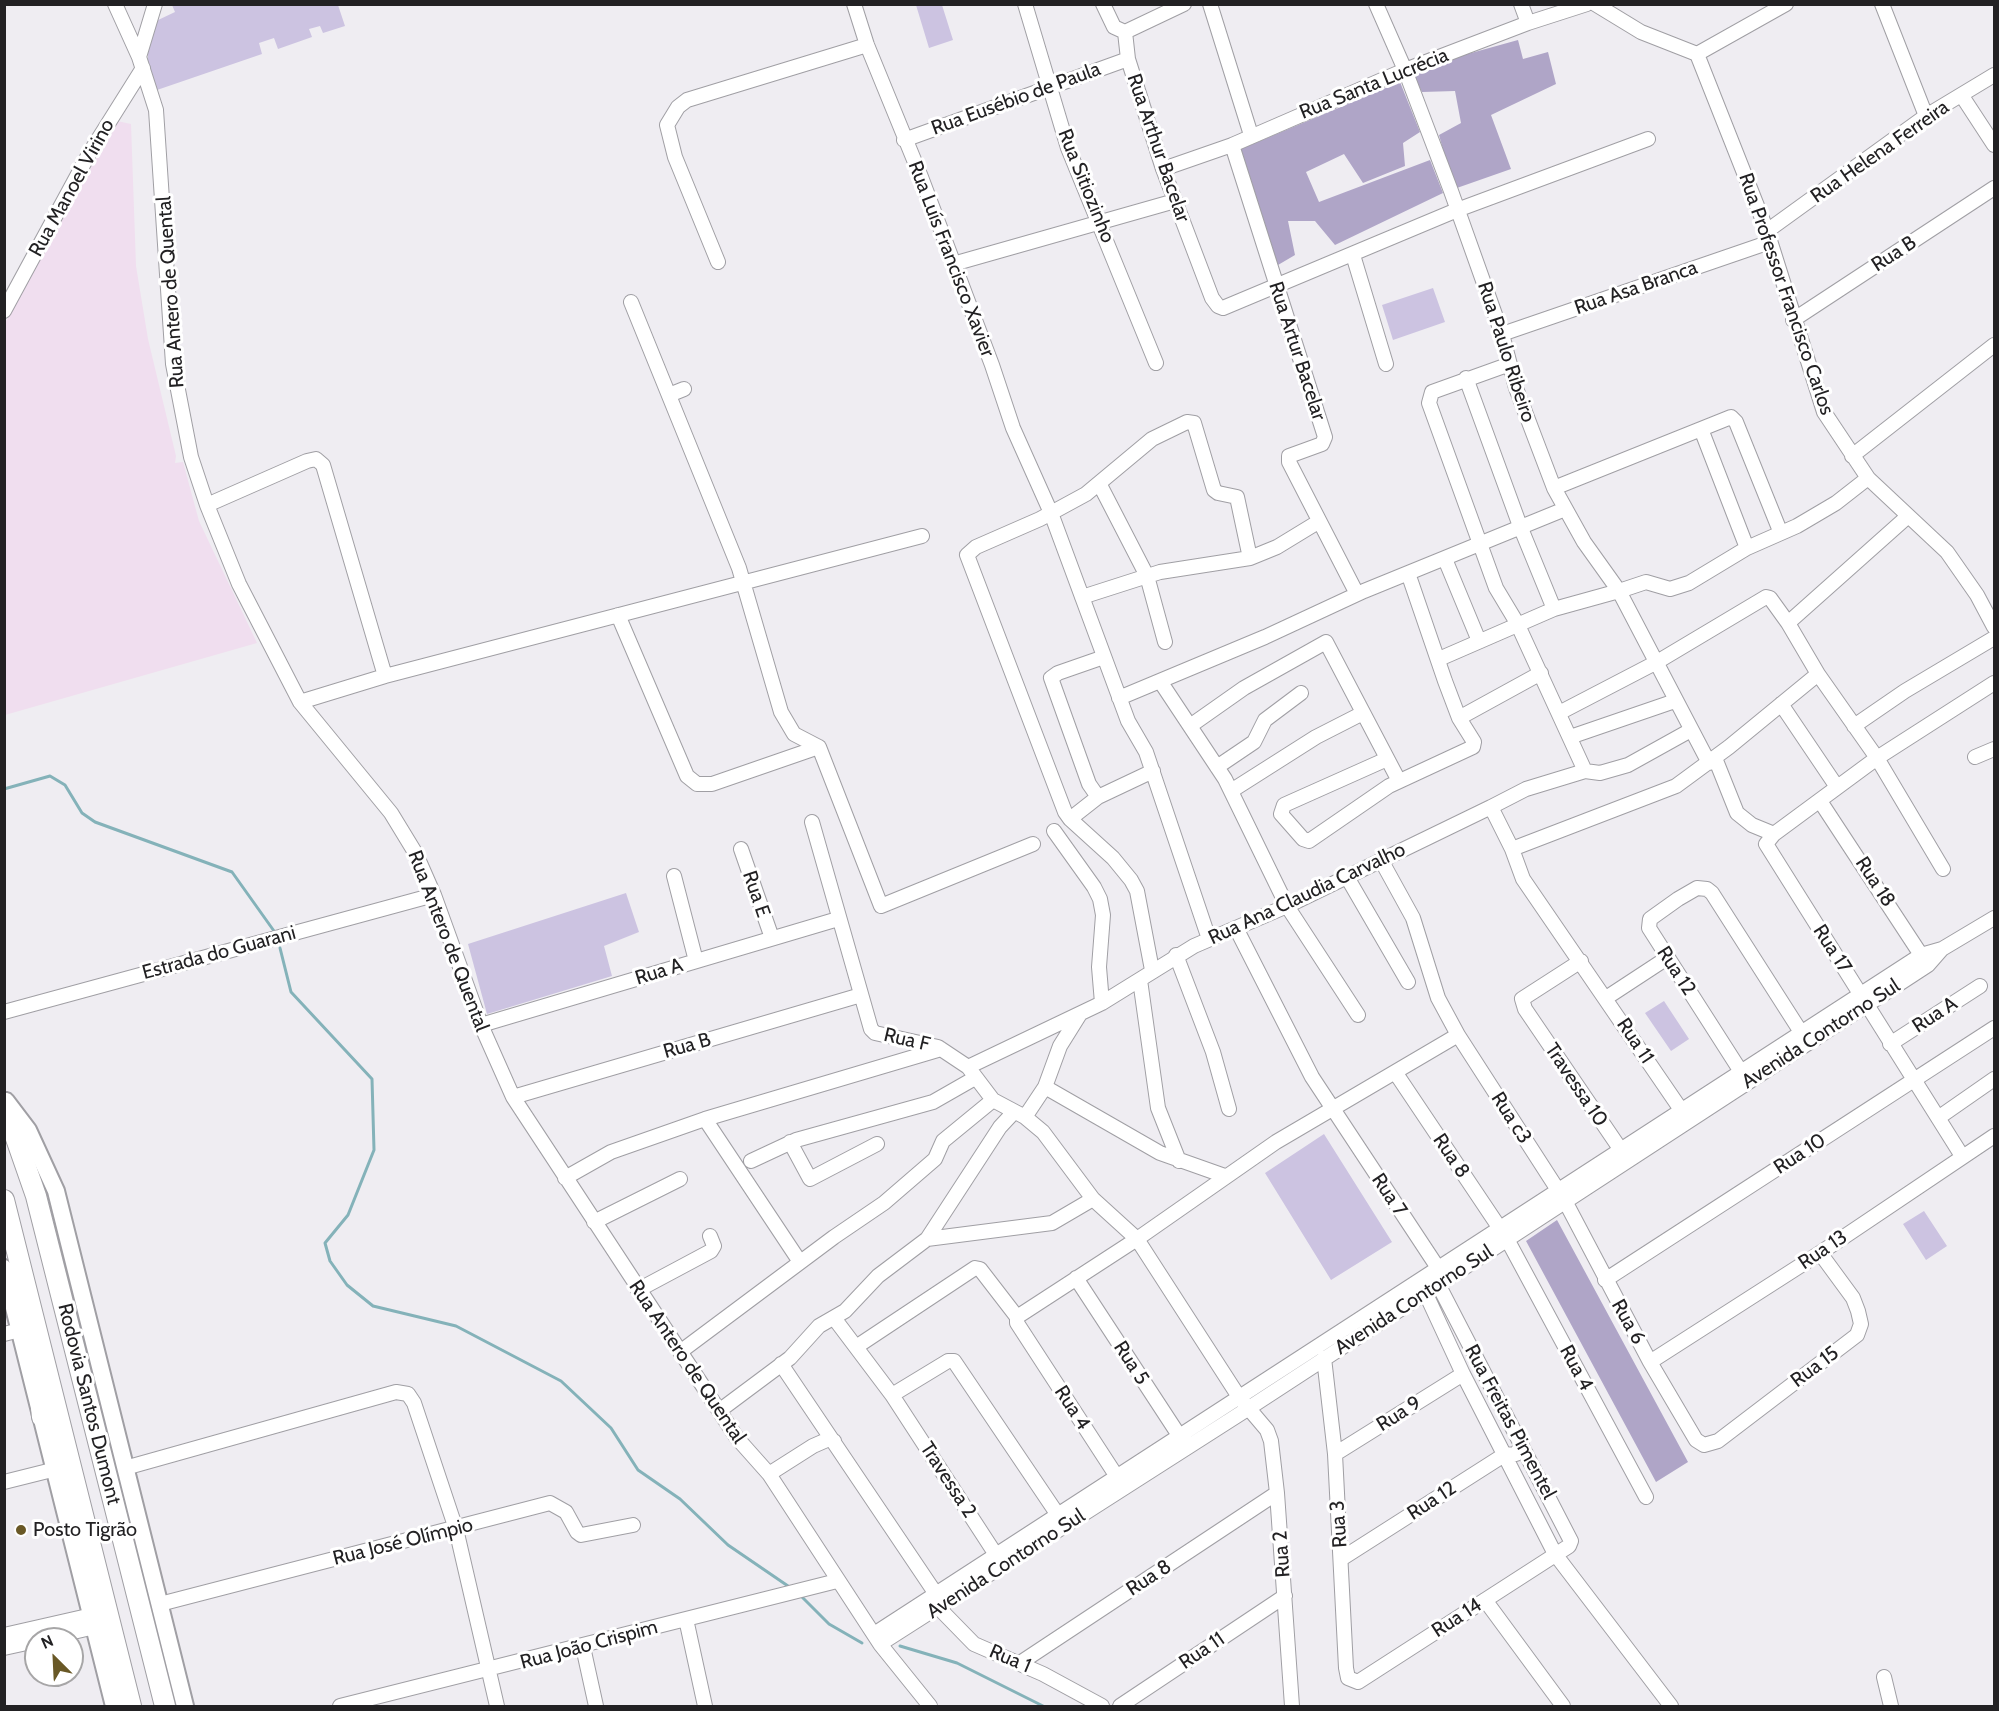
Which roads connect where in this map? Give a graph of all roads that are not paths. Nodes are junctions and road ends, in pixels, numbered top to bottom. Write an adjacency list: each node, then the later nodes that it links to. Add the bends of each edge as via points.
1 (116, 4): 19 (street, Rua Antero de Quental)
2 (155, 4): 19 (street, Rua Manoel Virino)
3 (854, 4): 16 (street, Rua Luís Francisco Xavier)
4 (1025, 4): 22 (street, Rua Sitiozinho)
5 (1103, 4): 15 (street, via 1114,27)
6 (1184, 4): 15 (street)
7 (1209, 4): 25 (street)
8 (1376, 4): 20 (street, Rua Paulo Ribeiro)
9 (1521, 4): 14 (street)
10 (1587, 4): 14 (street, Rua Santa Lucrécia)
11 (1595, 4): 17 (street, via 1641,32)
12 (1786, 4): 17 (street)
13 (1882, 4): 24 (street)
14 (1528, 23): 20 (street, Rua Santa Lucrécia)
15 (1125, 32): 18 (street, Rua Arthur Bacelar)
16 (867, 45): 27 (street, Rua Luís Francisco Xavier); 37 (street, via 678,106 667,125 673,149)
17 (1697, 54): 35 (street, Rua Professor Francisco Carlos)
18 (1128, 59): 22 (street, Rua Eusébio de Paula); 30 (street, Rua Arthur Bacelar)
19 (141, 62): 41 (street, Rua Manoel Virino); 56 (street, Rua Antero de Quental, via 159,132 175,378 191,457)
20 (1405, 70): 25 (street, Rua Santa Lucrécia); 33 (street, Rua Paulo Ribeiro)
21 (1995, 75): 23 (street, Rua Helena Ferreira)
22 (1051, 86): 27 (street, Rua Eusébio de Paula); 34 (street, Rua Sitiozinho, via 1068,148)
23 (1962, 96): 24 (street, Rua Helena Ferreira); 29 (street)
24 (1926, 116): 35 (street, Rua Helena Ferreira)
25 (1251, 135): 28 (street, Rua Santa Lucrécia)
26 (1648, 139): 33 (street)
27 (904, 140): 38 (street, Rua Luís Francisco Xavier)
28 (1232, 145): 30 (street, Rua Santa Lucrécia); 39 (street, Rua Artur Bacelar)
29 (1995, 145)
30 (1163, 168): 32 (street, Rua Arthur Bacelar)
31 (1995, 188): 42 (street, Rua B)
32 (1175, 201): 34 (street); 39 (street, Rua Arthur Bacelar, via 1218,306 1223,308)
33 (1457, 210): 36 (street); 43 (street, Rua Paulo Ribeiro)
34 (1100, 222): 38 (street); 45 (street, Rua Sitiozinho)
35 (1768, 236): 42 (street, Rua Professor Francisco Carlos); 43 (street, Rua Asa Branca)
36 (1353, 255): 39 (street); 46 (street)
37 (718, 262)
38 (953, 264): 58 (street, Rua Luís Francisco Xavier, via 1013,428)
39 (1276, 286): 60 (street, Rua Artur Bacelar, via 1325,437 1322,444 1288,459)
40 (631, 302): 50 (street)
41 (4, 311)
42 (1793, 320): 52 (street, Rua Professor Francisco Carlos, via 1820,401)
43 (1502, 334): 47 (street, Rua Paulo Ribeiro)
44 (1995, 345): 52 (street)
45 (1156, 363)
46 (1386, 364)
47 (1510, 364): 48 (street); 55 (street, Rua Paulo Ribeiro)
48 (1466, 378): 61 (street); 64 (street, via 1432,392 1428,398)
49 (684, 389): 50 (street)
50 (669, 395): 70 (street)
51 (1701, 429): 55 (street); 62 (street, via 1726,417 1734,419); 65 (street)
52 (1852, 456): 53 (street, Rua Professor Francisco Carlos)
53 (1868, 478): 59 (street, Rua Professor Francisco Carlos); 62 (street, via 1836,503 1797,526)
54 (1100, 485): 58 (street); 66 (street, via 1152,439 1192,422 1213,487 1218,494 1235,495 1238,499); 69 (street)
55 (1554, 488): 57 (street, Rua Paulo Ribeiro)
56 (207, 505): 87 (street, via 308,461 316,459 323,465); 93 (street, Rua Antero de Quental, via 239,584)
57 (1565, 509): 61 (street); 71 (street, Rua Paulo Ribeiro)
58 (1051, 513): 73 (street, Rua Luís Francisco Xavier); 117 (street, via 976,547 967,555 1051,781)
59 (1907, 517): 77 (street); 78 (street, Rua Professor Francisco Carlos, via 1947,552)
60 (1318, 522): 66 (street); 72 (street, Rua Artur Bacelar)
61 (1521, 529): 64 (street); 74 (street)
62 (1780, 531): 65 (street)
63 (922, 536): 70 (street)
64 (1479, 543): 67 (street); 76 (street, via 1496,588)
65 (1747, 548): 71 (street, via 1677,588 1646,582)
66 (1250, 558): 69 (street)
67 (1445, 559): 68 (street); 80 (street)
68 (1408, 573): 72 (street); 83 (street)
69 (1147, 576): 73 (street); 81 (street)
70 (742, 583): 75 (street); 102 (street, via 784,720 794,734)
71 (1618, 591): 74 (street); 84 (street, Rua Paulo Ribeiro)
72 (1357, 594): 88 (street)
73 (1082, 597): 82 (street, Rua Luís Francisco Xavier)
74 (1554, 609): 76 (street)
75 (618, 615): 87 (street); 102 (street, via 687,776 697,784 712,784)
76 (1517, 623): 80 (street); 85 (street)
77 (1788, 623): 84 (street, via 1766,597); 86 (street)
78 (1995, 627)
79 (1995, 638): 99 (street, via 1914,685)
80 (1479, 641): 83 (street)
81 (1165, 642)
82 (1104, 657): 91 (street, Rua Luís Francisco Xavier); 114 (street, via 1051,678 1089,784)
83 (1439, 659): 97 (street)
84 (1657, 662): 92 (street, Rua Paulo Ribeiro); 96 (street)
85 (1541, 673): 96 (street); 97 (street)
86 (1818, 674): 94 (street); 99 (street)
87 (385, 676): 93 (street)
88 (1160, 681): 91 (street); 98 (street)
89 (1995, 683): 105 (street)
90 (1301, 693): 108 (street, via 1265,720 1254,742)
91 (1119, 698): 109 (street, Rua Luís Francisco Xavier)
92 (1675, 701): 100 (street, Rua Paulo Ribeiro); 101 (street)
93 (300, 702): 128 (street, Rua Antero de Quental, via 391,813 416,854)
94 (1781, 704): 107 (street); 112 (street)
95 (1363, 713): 98 (street, via 1326,642 1244,688); 106 (street); 113 (street, via 1316,737)
96 (1559, 713): 101 (street)
97 (1459, 718): 111 (street, via 1474,742 1473,747)
98 (1190, 726): 108 (street)
99 (1854, 726): 105 (street)
100 (1691, 730): 107 (street, Rua Paulo Ribeiro); 110 (street, Rua Ana Claudia Carvalho, via 1628,765 1600,773)
101 (1570, 737): 110 (street)
102 (819, 747): 121 (street, via 881,906)
103 (1995, 749): 104 (street)
104 (1975, 757)
105 (1877, 758): 112 (street); 125 (street)
106 (1387, 759): 111 (street); 111 (street, via 1284,805 1281,814 1309,841)
107 (1712, 760): 120 (street, Rua Paulo Ribeiro, via 1737,813 1752,825); 123 (street, via 1658,795)
108 (1217, 767): 113 (street)
109 (1153, 771): 114 (street); 134 (street, Rua Luís Francisco Xavier)
110 (1586, 771): 116 (street, Rua Ana Claudia Carvalho, via 1526,789)
111 (1399, 781)
112 (1837, 787): 115 (street)
113 (1231, 791): 129 (street)
114 (1098, 797): 117 (street)
115 (1820, 801): 120 (street); 137 (street, Rua 18)
116 (1491, 807): 123 (street); 124 (street, Rua Ana Claudia Carvalho)
117 (1070, 819): 140 (street, via 1113,858 1137,891)
118 (812, 822): 131 (street, Rua F)
119 (1054, 831): 147 (street, via 1100,899)
120 (1774, 834): 146 (street, Rua 17, via 1767,841 1768,850)
121 (1033, 844)
122 (741, 849): 133 (street, Rua E)
123 (1512, 849): 139 (street, via 1523,879)
124 (1380, 860): 127 (street, Rua Ana Claudia Carvalho); 153 (street, Rua c3, via 1413,918 1438,998)
125 (1943, 869)
126 (674, 876): 138 (street)
127 (1347, 877): 129 (street, Rua Ana Claudia Carvalho); 142 (street)
128 (434, 895): 148 (street, Estrada do Guarani); 151 (street, Rua Antero de Quental)
129 (1287, 906): 132 (street, Rua Ana Claudia Carvalho); 150 (street)
130 (1995, 918): 137 (street, Avenida Contorno Sul)
131 (838, 920): 133 (street, Rua A); 144 (street, Rua F)
132 (1236, 928): 134 (street, Rua Ana Claudia Carvalho); 168 (street, Rua 7)
133 (772, 938): 138 (street, Rua A)
134 (1209, 939): 135 (street, Rua Ana Claudia Carvalho)
135 (1176, 955): 140 (street, Rua Ana Claudia Carvalho); 167 (street, via 1213,1052)
136 (1667, 958): 145 (street); 154 (street, Rua 12, via 1649,928 1650,919 1697,888 1707,889); 159 (street, Rua 12)
137 (1924, 960): 146 (street, Avenida Contorno Sul)
138 (696, 961): 151 (street, Rua A)
139 (1581, 961): 145 (street, Rua 11); 176 (street, Travessa 10, via 1522,999)
140 (1152, 970): 141 (street, Rua Ana Claudia Carvalho)
141 (1140, 980): 147 (street, Rua Ana Claudia Carvalho); 179 (street, via 1158,1108)
142 (1408, 982)
143 (1980, 986): 155 (street, Rua A)
144 (861, 995): 156 (street, Rua F, via 875,1033); 163 (street, Rua B)
145 (1606, 998): 170 (street, Rua 11)
146 (1863, 999): 154 (street, Avenida Contorno Sul); 155 (street, Rua 17)
147 (1102, 1003): 149 (street, Rua Ana Claudia Carvalho)
148 (4, 1012)
149 (1080, 1014): 157 (street, Rua Ana Claudia Carvalho); 162 (street, via 1060,1046)
150 (1358, 1015)
151 (481, 1025): 163 (street, Rua Antero de Quental)
152 (1995, 1028): 161 (street, Rua 10)
153 (1458, 1035): 158 (street); 183 (street, Rua c3)
154 (1804, 1038): 159 (street, Avenida Contorno Sul)
155 (1890, 1044): 161 (street, Rua 17)
156 (941, 1048): 157 (street, Rua F); 172 (street)
157 (971, 1072): 165 (street, Rua F); 174 (street, Rua Ana Claudia Carvalho, via 933,1102)
158 (1395, 1072): 168 (street); 187 (street, Rua 8)
159 (1744, 1077): 170 (street, Avenida Contorno Sul)
160 (1995, 1078): 171 (street)
161 (1913, 1081): 171 (street, Rua 17); 197 (street, Rua 10)
162 (1045, 1087): 169 (street); 179 (street)
163 (513, 1097): 181 (street, Rua Antero de Quental)
164 (4, 1099): 220 (main road, via 28,1130 56,1191)
165 (993, 1100): 169 (street, Rua F); 193 (street, via 943,1141 935,1159 924,1170)
166 (4, 1104): 251 (highway, Rodovia Santos Dumont, via 36,1196)
167 (1228, 1109)
168 (1332, 1111): 180 (street); 195 (street, Rua 7)
169 (1019, 1115): 184 (street, Rua F, via 1043,1132); 189 (street, via 1000,1127)
170 (1685, 1116): 176 (street, Avenida Contorno Sul)
171 (1938, 1118): 177 (street, Rua 17)
172 (705, 1119): 181 (street, via 611,1152); 193 (street)
173 (1995, 1136): 177 (street, Rua 13)
174 (790, 1142): 175 (street, via 810,1179); 178 (street, Rua Ana Claudia Carvalho)
175 (877, 1144)
176 (1624, 1155): 183 (street, Avenida Contorno Sul)
177 (1962, 1156): 191 (street, Rua 13)
178 (751, 1161)
179 (1179, 1161): 180 (street)
180 (1225, 1176): 190 (street)
181 (565, 1178): 186 (street, Rua Antero de Quental)
182 (680, 1179): 186 (street)
183 (1562, 1196): 187 (street, Avenida Contorno Sul); 197 (street, Rua 6)
184 (1093, 1199): 189 (street, via 1052,1223); 190 (street, Rua F)
185 (4, 1200): 192 (highway, Rodovia Santos Dumont)
186 (594, 1222): 198 (street, Rua Antero de Quental)
187 (1503, 1234): 195 (street, Avenida Contorno Sul); 226 (street, Rua 4)
188 (710, 1236): 198 (street, via 714,1246 711,1251)
189 (927, 1239): 200 (street, via 878,1276)
190 (1137, 1239): 196 (street); 210 (street)
191 (1820, 1253): 206 (street, Rua 13); 214 (street, Rua 15, via 1858,1311 1861,1324 1857,1335 1718,1442 1704,1445)
192 (20, 1255): 213 (highway, via 19,1282 37,1362); 250 (highway, Rodovia Santos Dumont)
193 (800, 1262): 204 (street)
194 (4, 1268): 202 (main road)
195 (1440, 1277): 199 (street, Avenida Contorno Sul); 210 (street, Avenida Contorno Sul); 217 (street, Rua Freitas Pimentel)
196 (1076, 1278): 201 (street); 216 (street, Rua 5)
197 (1605, 1280): 206 (street, Rua 6)
198 (638, 1290): 204 (street, Rua Antero de Quental)
199 (1425, 1292): 205 (street, Avenida Contorno Sul); 208 (street, Rua Freitas Pimentel)
200 (834, 1318): 203 (street, Travessa 2); 207 (street, via 819,1326)
201 (1019, 1322): 203 (street, Rua 4, via 980,1269 975,1268); 223 (street, Rua 4)
202 (12, 1332): 213 (main road)
203 (856, 1347): 209 (street, Travessa 2)
204 (680, 1352): 212 (street, Rua Antero de Quental)
205 (1324, 1358): 211 (street, Avenida Contorno Sul); 218 (street, Rua 3)
206 (1650, 1362): 214 (street, Rua 6)
207 (781, 1364): 212 (street); 215 (street, Rua 1)
208 (1462, 1374): 218 (street, Rua 9); 219 (street, Rua Freitas Pimentel)
209 (892, 1395): 227 (street, via 953,1360); 232 (street, Travessa 2)
210 (1239, 1397): 211 (street, Rua 2); 216 (street, Avenida Contorno Sul)
211 (1249, 1408): 216 (street, Avenida Contorno Sul); 225 (street, Rua 2, via 1271,1441)
212 (719, 1411): 222 (street, Rua Antero de Quental)
213 (42, 1417): 221 (main road)
214 (1696, 1440)
215 (834, 1441): 222 (street, via 813,1446); 236 (street, Rua 1)
216 (1183, 1441): 223 (street, Avenida Contorno Sul)
217 (1522, 1445): 219 (street, Rua 12, via 1516,1454); 230 (street, Rua Freitas Pimentel, via 1570,1537 1569,1546)
218 (1335, 1454): 231 (street, Rua 3)
219 (1504, 1455): 230 (street, Rua Freitas Pimentel); 231 (street, Rua 12)
220 (125, 1468): 229 (street, via 396,1392 408,1394); 237 (main road)
221 (56, 1470): 224 (street); 239 (main road)
222 (769, 1474): 233 (street, Rua Antero de Quental)
223 (1120, 1481): 227 (street, Avenida Contorno Sul)
224 (4, 1482)
225 (1277, 1493): 234 (street, Rua 2); 245 (street, Rua 8)
226 (1646, 1497)
227 (1061, 1520): 232 (street, Avenida Contorno Sul)
228 (633, 1525): 229 (street, Rua José Olímpio, via 581,1535 566,1512 550,1503)
229 (456, 1529): 237 (street, Rua José Olímpio); 246 (street)
230 (1555, 1554): 235 (street, Rua 14); 262 (street, Rua Freitas Pimentel)
231 (1341, 1559): 248 (street, Rua 3, via 1346,1668 1348,1678)
232 (999, 1560): 236 (street, Avenida Contorno Sul)
233 (837, 1581): 238 (street, Rua João Crispim); 241 (street, Rua Antero de Quental)
234 (1285, 1596): 259 (street, Rua 11); 260 (street, Rua 2)
235 (1485, 1600): 248 (street, Rua 14); 261 (street)
236 (936, 1601): 241 (street, Avenida Contorno Sul); 245 (street, Rua 1, via 974,1644)
237 (160, 1604): 252 (main road)
238 (686, 1619): 244 (street, Rua João Crispim); 256 (street)
239 (94, 1621): 240 (street); 243 (street); 249 (main road)
240 (77, 1627)
241 (877, 1639): 257 (street, Rua Antero de Quental)
242 (24, 1641): 243 (street)
243 (5, 1642)
244 (583, 1647): 246 (street, Rua João Crispim); 255 (street)
245 (1020, 1663): 258 (street, Rua 1)
246 (488, 1671): 253 (street, Rua João Crispim); 254 (street)
247 (1884, 1677): 263 (street)
248 (1358, 1682)
249 (114, 1707)
250 (131, 1707)
251 (165, 1707)
252 (185, 1707)
253 (340, 1707)
254 (496, 1707)
255 (596, 1707)
256 (705, 1707)
257 (930, 1707)
258 (1102, 1707)
259 (1120, 1707)
260 (1292, 1707)
261 (1563, 1707)
262 (1671, 1707)
263 (1891, 1707)

